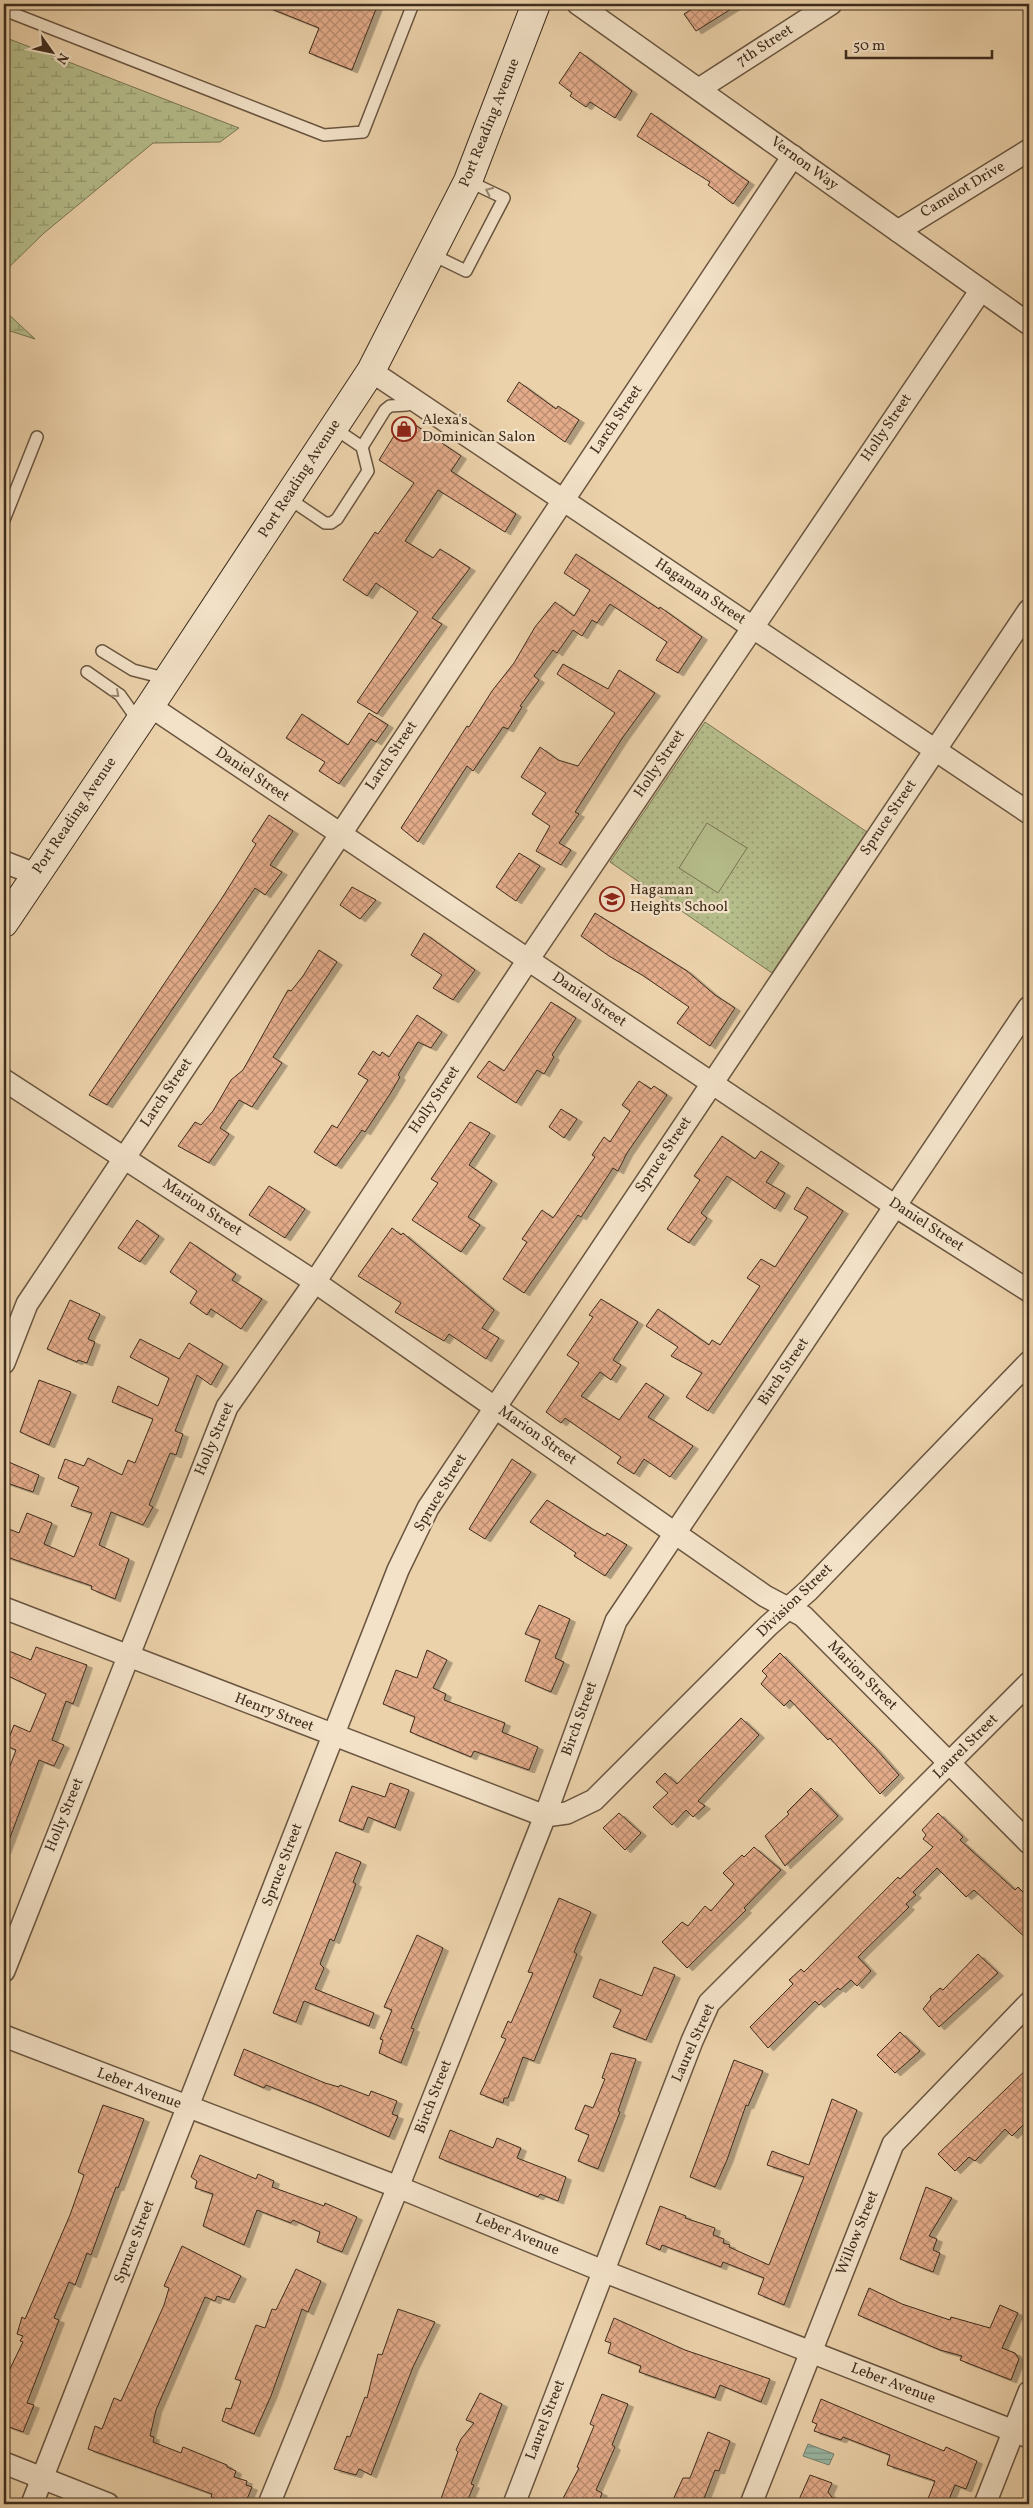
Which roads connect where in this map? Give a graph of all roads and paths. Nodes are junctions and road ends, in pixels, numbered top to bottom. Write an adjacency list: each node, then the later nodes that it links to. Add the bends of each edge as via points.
1 (413, 4): 5 (lane, via 363,132 324,135)
2 (536, 4): 9 (street, Port Reading Avenue)
3 (578, 4): 6 (street, Vernon Way)
4 (831, 4): 6 (street, 7th Street)
5 (4, 10)
6 (699, 89): 8 (street, Vernon Way)
7 (1029, 150): 10 (street, Camelot Drive)
8 (793, 156): 10 (street, Vernon Way); 20 (street, Larch Street)
9 (468, 181): 11 (street, Port Reading Avenue); 11 (lane, one-way to 9, via 466,271 504,198)
10 (898, 230): 12 (street, Vernon Way)
11 (431, 254): 14 (street, Port Reading Avenue)
12 (980, 290): 13 (street, Vernon Way); 23 (street, Holly Street)
13 (1029, 324)
14 (370, 371): 15 (street, Hagaman Street); 16 (street, Port Reading Avenue)
15 (412, 399): 18 (lane, via 407,405 390,406 385,410); 20 (street, Hagaman Street)
16 (334, 428): 18 (lane); 19 (street, Port Reading Avenue)
17 (37, 437): 21 (lane)
18 (362, 447): 19 (lane, via 368,471 332,523 325,523)
19 (288, 498): 26 (street, Port Reading Avenue)
20 (563, 500): 23 (street, Hagaman Street); 30 (street, Larch Street)
21 (4, 520)
22 (1029, 610): 28 (street, Spruce Street)
23 (752, 627): 28 (street, Hagaman Street); 34 (street, Holly Street)
24 (102, 651): 26 (lane, via 133,670)
25 (87, 672): 27 (lane, one-way to 27)
26 (168, 679): 27 (street, Port Reading Avenue)
27 (145, 714): 30 (street, Daniel Street); 32 (street, Port Reading Avenue)
28 (934, 750): 29 (street, Hagaman Street); 37 (street, Spruce Street)
29 (1029, 813)
30 (340, 834): 34 (street, Daniel Street); 38 (street, Larch Street)
31 (4, 862): 32 (street)
32 (35, 874): 33 (street, Port Reading Avenue)
33 (4, 923)
34 (528, 960): 37 (street, Daniel Street); 40 (street, Holly Street)
35 (1029, 1007): 39 (street, Birch Street)
36 (4, 1080): 38 (street, Marion Street)
37 (712, 1083): 39 (street, Daniel Street); 44 (street, Spruce Street)
38 (124, 1158): 40 (street, Marion Street); 43 (street, Larch Street, via 27,1304)
39 (895, 1206): 41 (street, Daniel Street); 45 (street, Birch Street)
40 (315, 1282): 44 (street, Marion Street); 48 (street, Holly Street, via 227,1407)
41 (1029, 1291)
42 (1029, 1362): 47 (street, Division Street, via 809,1590)
43 (4, 1363)
44 (496, 1408): 45 (street, Marion Street); 50 (street, Spruce Street, via 428,1508 398,1570)
45 (675, 1533): 47 (street, Marion Street); 52 (street, Birch Street, via 616,1621)
46 (4, 1608): 48 (street, Henry Street)
47 (787, 1608): 51 (street, Marion Street, via 803,1616); 52 (street, Division Street, via 594,1800 567,1813)
48 (128, 1656): 50 (street, Henry Street); 54 (street, Holly Street)
49 (1029, 1683): 51 (street, Laurel Street)
50 (333, 1736): 52 (street, Henry Street); 57 (street, Spruce Street)
51 (950, 1764): 53 (street, Marion Street); 59 (street, Laurel Street, via 709,2003)
52 (544, 1816): 58 (street, Birch Street)
53 (1029, 1843)
54 (4, 1971)
55 (1029, 2003): 60 (street, Willow Street, via 893,2144)
56 (4, 2036): 57 (street, Leber Avenue)
57 (188, 2108): 58 (street, Leber Avenue); 64 (street, Spruce Street)
58 (398, 2187): 59 (street, Leber Avenue); 67 (street, Birch Street)
59 (603, 2271): 60 (street, Leber Avenue); 68 (street, Laurel Street)
60 (810, 2352): 62 (street, Leber Avenue); 69 (street, Willow Street)
61 (1029, 2392): 62 (street)
62 (1022, 2434): 70 (street)
63 (4, 2464): 64 (street)
64 (42, 2479): 65 (street, Spruce Street); 66 (street)
65 (32, 2504)
66 (108, 2504)
67 (269, 2504)
68 (514, 2504)
69 (751, 2504)
70 (986, 2504)

